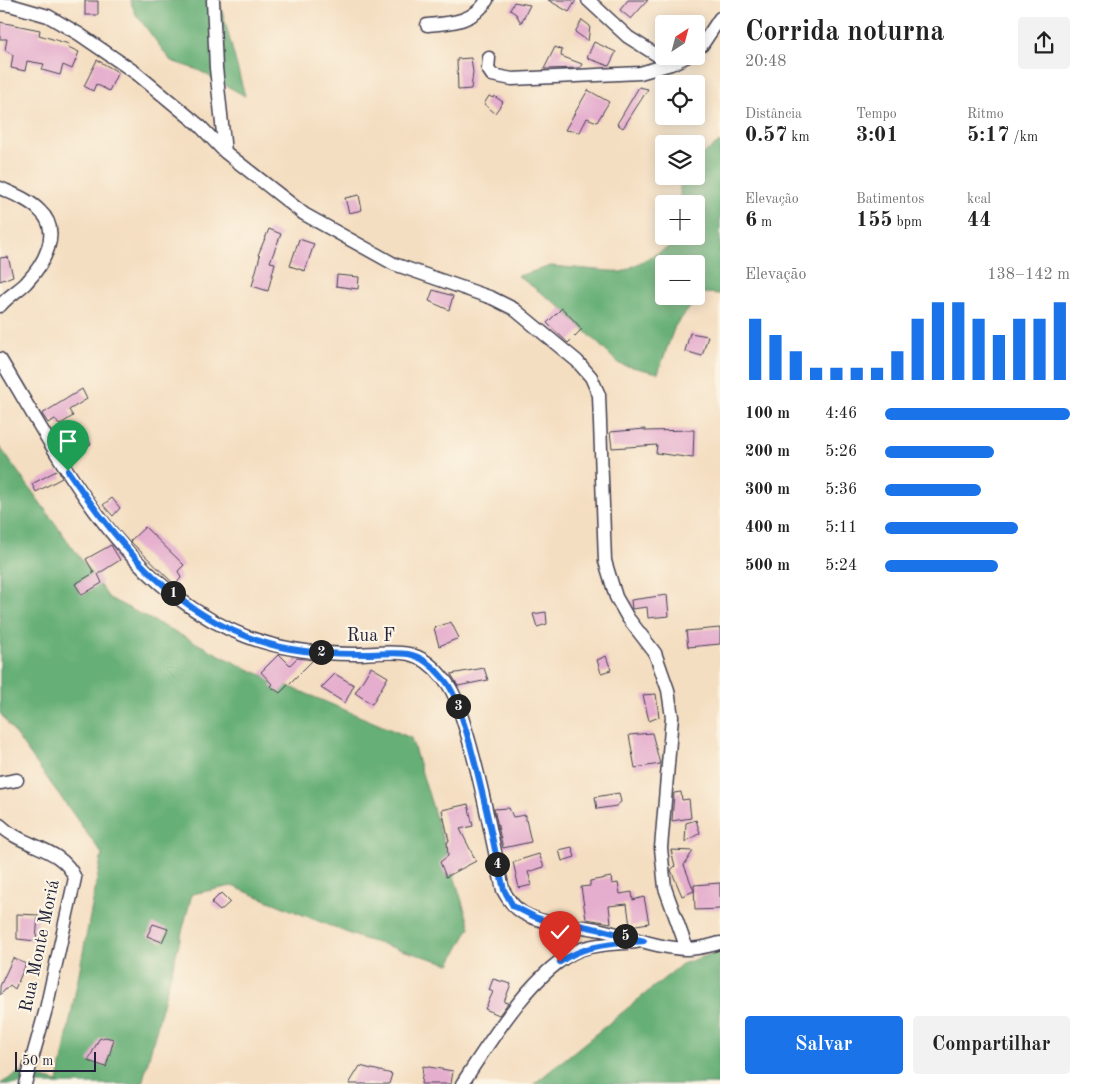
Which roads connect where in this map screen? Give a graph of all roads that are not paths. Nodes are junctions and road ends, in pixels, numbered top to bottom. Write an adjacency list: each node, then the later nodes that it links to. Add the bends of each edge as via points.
1 (213, 0): 11 (street)
2 (487, 0): 6 (street, via 480,12 472,17)
3 (588, 0): 8 (street, via 628,37)
4 (0, 4): 11 (street, via 48,16 79,34 136,73 200,126)
5 (720, 18): 7 (street)
6 (427, 25)
7 (705, 40)
8 (655, 54)
9 (488, 58): 10 (street, via 488,69 492,74 512,79 640,74)
10 (668, 65)
11 (225, 152): 20 (street, via 304,214 394,264 492,298 514,309 577,361 591,378 599,395 605,561 622,608 655,653 668,690 672,717 661,848 664,888)
12 (0, 188): 13 (street, via 41,211 51,233 47,252 38,268)
13 (0, 306)
14 (0, 359): 18 (street, Rua F, via 103,523 137,561 191,607 226,627 270,644 343,654 409,654 422,659 444,678 468,738 504,890 513,906 552,923 569,923)
15 (17, 780): 16 (street)
16 (0, 783)
17 (0, 825): 21 (street, Rua Monte Moriá, via 57,856 69,865 75,878 48,1000)
18 (644, 941): 20 (street, Rua F); 22 (street, via 590,947 560,962 510,1014)
19 (720, 943): 20 (street, Rua F, via 701,949)
20 (687, 949)
21 (25, 1084)
22 (462, 1084)

